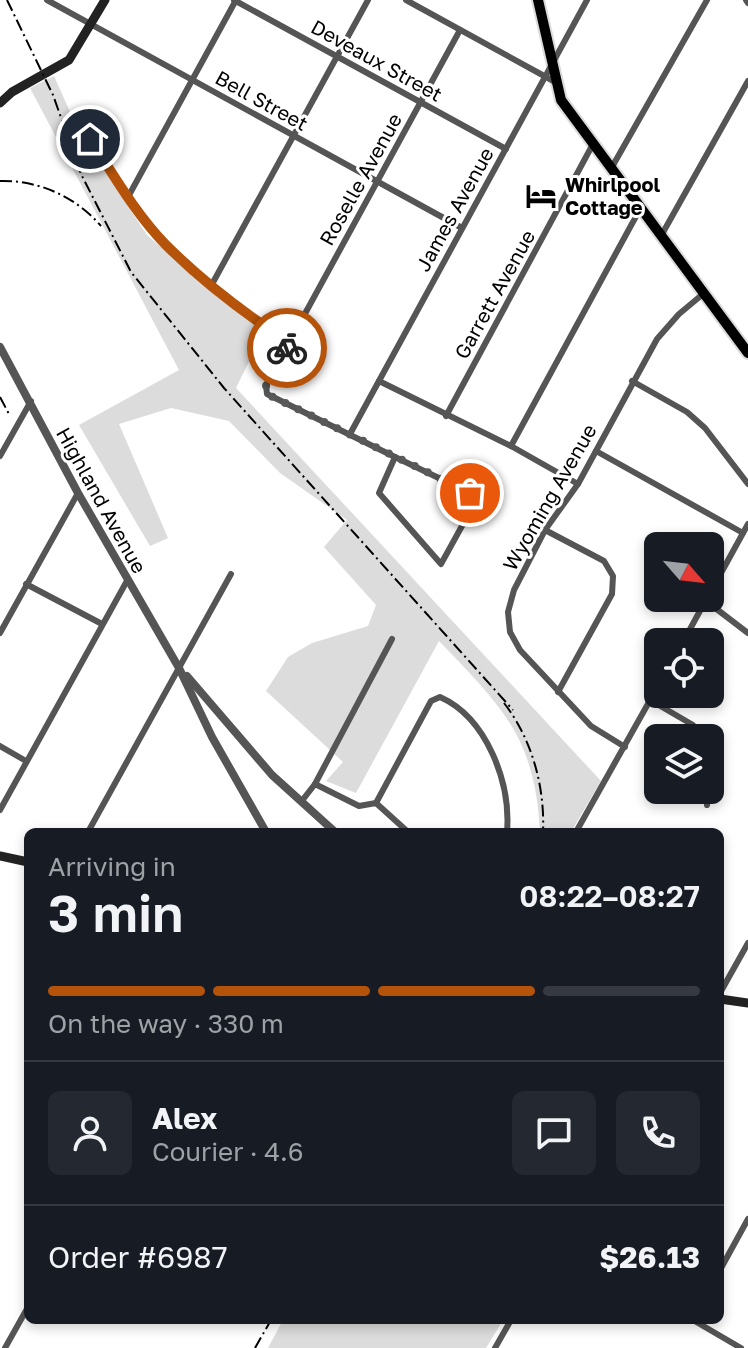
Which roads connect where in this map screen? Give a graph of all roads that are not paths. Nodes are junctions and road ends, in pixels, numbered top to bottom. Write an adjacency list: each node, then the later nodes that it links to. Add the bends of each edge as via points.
1 (47, 0): 9 (street, Bell Street)
2 (105, 0): 9 (main road)
3 (235, 0): 11 (street, Deveaux Street); 14 (street)
4 (368, 0): 11 (street)
5 (406, 0): 10 (street)
6 (538, 0): 12 (main road)
7 (587, 0): 12 (street, James Avenue)
8 (707, 0): 23 (street)
9 (91, 25): 14 (street, Bell Street); 18 (main road, via 66,63)
10 (460, 30): 13 (street); 17 (street, Roselle Avenue)
11 (337, 56): 17 (street, Deveaux Street); 20 (street)
12 (553, 62): 13 (street, James Avenue); 16 (main road)
13 (545, 76): 16 (street); 22 (street, James Avenue)
14 (192, 80): 20 (street, Bell Street); 25 (street)
15 (748, 81): 28 (street)
16 (557, 83): 21 (main road, via 561,100)
17 (421, 102): 22 (street, Deveaux Street); 24 (street, Roselle Avenue)
18 (0, 103)
19 (77, 119): 25 (street)
20 (294, 135): 24 (street, Bell Street); 29 (street)
21 (593, 144): 23 (main road); 37 (street, Garrett Avenue)
22 (506, 149): 27 (street, James Avenue)
23 (612, 167): 26 (main road)
24 (377, 181): 27 (street, Bell Street); 31 (street, Roselle Avenue)
25 (128, 197): 29 (street, via 163,242)
26 (640, 209): 28 (main road); 39 (street)
27 (462, 228): 34 (street, James Avenue)
28 (661, 236): 30 (main road)
29 (211, 286): 31 (street)
30 (703, 294): 33 (main road); 35 (street, Wyoming Avenue, via 657,339)
31 (290, 343): 38 (street, Roselle Avenue, via 266,385 267,394)
32 (0, 347): 36 (street, Highland Avenue)
33 (748, 353)
34 (379, 381): 37 (street); 38 (street, James Avenue)
35 (632, 381): 40 (street, Wyoming Avenue); 44 (street, via 687,412)
36 (31, 401): 41 (street); 45 (street, Highland Avenue)
37 (446, 416): 39 (street)
38 (350, 434): 42 (street)
39 (511, 446): 43 (street)
40 (596, 451): 43 (street, Wyoming Avenue); 48 (street)
41 (0, 456)
42 (395, 457): 42 (street, via 470,493 473,506 441,564 379,493)
43 (578, 484): 47 (street, Wyoming Avenue)
44 (748, 484)
45 (78, 493): 51 (street, Highland Avenue); 52 (street)
46 (748, 524): 48 (street)
47 (545, 530): 59 (street, Wyoming Avenue, via 508,612 510,632 520,650); 59 (street, via 604,561 613,576 612,594)
48 (743, 533): 49 (street)
49 (724, 568)
50 (231, 574): 58 (street)
51 (128, 579): 54 (street); 58 (street, Highland Avenue)
52 (26, 584): 54 (street); 55 (street)
53 (724, 611): 56 (street)
54 (102, 624): 65 (street)
55 (0, 633)
56 (748, 633)
57 (392, 639): 66 (street)
58 (179, 668): 67 (street, Highland Avenue); 70 (street); 71 (street, Highland Avenue)
59 (558, 692): 64 (street, Wyoming Avenue, via 591,726)
60 (646, 708): 64 (street)
61 (664, 708): 62 (street)
62 (691, 724)
63 (0, 746): 65 (street)
64 (625, 747): 75 (street)
65 (26, 761): 69 (street)
66 (315, 784): 67 (street); 68 (street, via 359,806)
67 (301, 802): 72 (street, Highland Avenue)
68 (376, 803): 73 (street); 74 (street, via 431,701 440,697 455,703 498,762)
69 (0, 810)
70 (90, 828)
71 (264, 828)
72 (330, 828)
73 (404, 828)
74 (507, 828)
75 (578, 828)
76 (0, 856): 77 (main road)
77 (24, 861)
78 (748, 943): 79 (street)
79 (724, 988)
80 (724, 997): 81 (main road)
81 (748, 1003)
82 (748, 1219): 83 (street)
83 (724, 1263)
84 (24, 1314): 87 (street)
85 (509, 1324): 88 (street)
86 (698, 1324): 89 (street)
87 (5, 1348)
88 (495, 1348)
89 (741, 1348)

